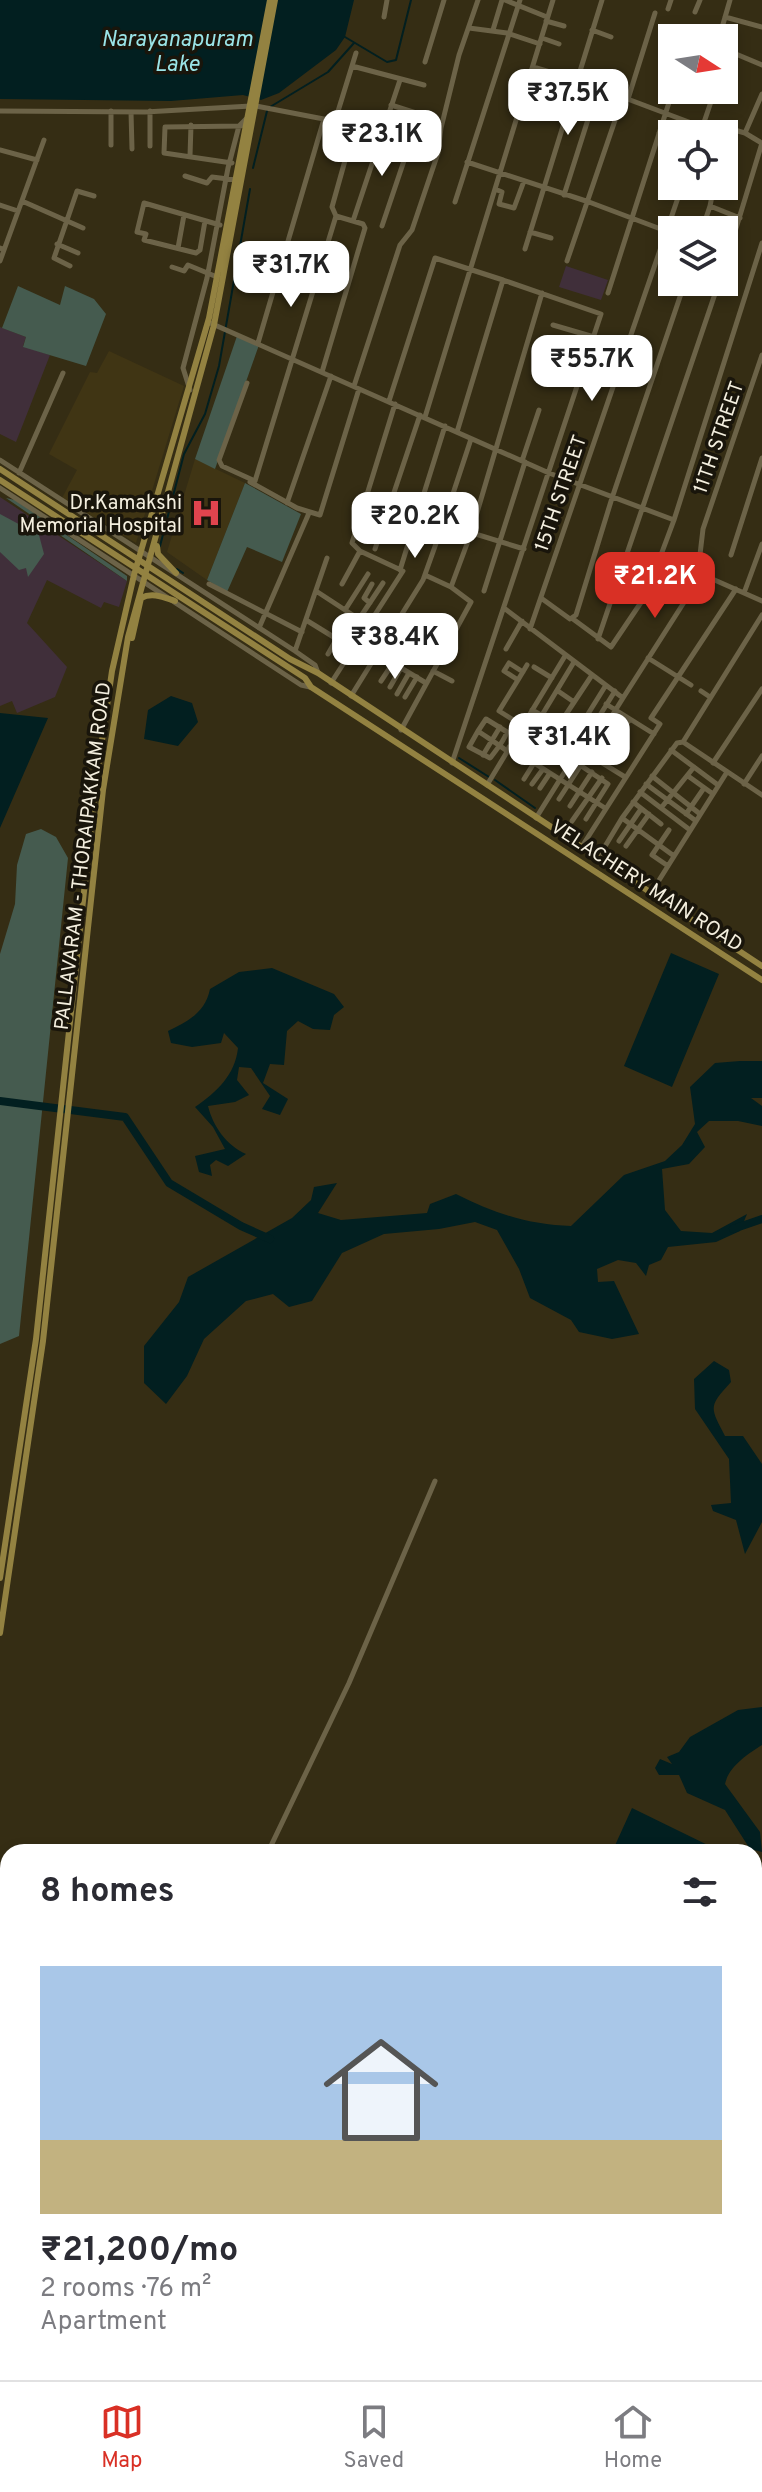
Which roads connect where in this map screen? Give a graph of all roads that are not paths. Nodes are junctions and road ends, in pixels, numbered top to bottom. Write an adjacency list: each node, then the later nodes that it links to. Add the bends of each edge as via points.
1 (272, 0): 42 (main road, PALLAVARAM - THORAIPAKKAM ROAD)
2 (387, 0): 15 (street)
3 (444, 0): 30 (street)
4 (478, 0): 21 (street)
5 (503, 0): 11 (street); 22 (street)
6 (553, 0): 17 (street)
7 (602, 0): 23 (street)
8 (671, 0): 12 (street)
9 (700, 0): 13 (street)
10 (730, 0): 16 (street)
11 (519, 3): 17 (street); 24 (street)
12 (668, 9)
13 (695, 12)
14 (655, 13): 39 (street)
15 (384, 17)
16 (725, 17): 18 (street); 20 (street)
17 (547, 19): 19 (street); 26 (street)
18 (723, 24)
19 (564, 26)
20 (762, 27)
21 (469, 28): 22 (street); 65 (street)
22 (493, 30): 24 (street)
23 (592, 30): 25 (street); 35 (street)
24 (507, 33): 26 (street); 70 (street)
25 (611, 37)
26 (541, 41): 27 (street); 33 (street)
27 (559, 44)
28 (356, 53): 32 (street)
29 (738, 55): 31 (street)
30 (425, 62)
31 (762, 65)
32 (352, 66): 34 (street); 52 (street)
33 (533, 67): 35 (street); 73 (street)
34 (400, 80): 36 (street); 41 (street)
35 (577, 80): 37 (street); 78 (street)
36 (424, 85)
37 (598, 88): 39 (street); 80 (street)
38 (762, 94): 58 (street)
39 (626, 98): 47 (street); 85 (street)
40 (669, 104): 47 (street)
41 (391, 105): 48 (street); 57 (street)
42 (253, 106): 45 (street); 49 (street); 55 (main road, PALLAVARAM - THORAIPAKKAM ROAD); 124 (main road, PALLAVARAM - THORAIPAKKAM ROAD)
43 (0, 111): 44 (street)
44 (111, 111): 46 (street); 63 (street)
45 (150, 111): 46 (street); 64 (street)
46 (131, 112): 66 (street)
47 (666, 112): 50 (street); 51 (street)
48 (416, 113)
49 (324, 119): 52 (street); 127 (street)
50 (663, 120)
51 (685, 120)
52 (335, 121): 54 (street)
53 (191, 125): 55 (street); 68 (street); 68 (street, via 165,125 163,152)
54 (355, 125): 57 (street); 90 (street, via 332,207)
55 (243, 126): 71 (street); 72 (main road, PALLAVARAM - THORAIPAKKAM ROAD)
56 (738, 131): 58 (street)
57 (381, 132): 61 (street); 94 (street)
58 (745, 133): 62 (street)
59 (658, 136): 92 (street)
60 (44, 140): 69 (street)
61 (411, 140): 65 (street); 98 (street)
62 (761, 143): 93 (street)
63 (111, 145)
64 (150, 146)
65 (438, 148): 136 (street, via 412,230 400,245)
66 (132, 149)
67 (0, 150): 69 (street)
68 (190, 156): 71 (street)
69 (37, 160): 83 (street)
70 (467, 162): 73 (street); 84 (street)
71 (230, 163): 72 (street); 75 (street)
72 (239, 164): 76 (main road, PALLAVARAM - THORAIPAKKAM ROAD)
73 (501, 173): 77 (street); 79 (street)
74 (185, 176): 75 (street, via 207,183 212,177)
75 (226, 179): 76 (street); 100 (street)
76 (236, 180): 102 (main road, PALLAVARAM - THORAIPAKKAM ROAD)
77 (524, 181): 78 (street); 79 (street, via 514,208 499,204 502,192)
78 (543, 188): 80 (street); 103 (street)
79 (495, 189): 116 (street)
80 (564, 195): 85 (street)
81 (94, 196): 95 (street, via 77,191)
82 (711, 200): 87 (street)
83 (22, 201): 88 (street); 95 (street)
84 (455, 202)
85 (589, 202): 92 (street); 113 (street)
86 (0, 205): 88 (street)
87 (710, 206): 91 (street); 93 (street)
88 (18, 211): 108 (street)
89 (184, 215): 97 (street); 107 (street); 107 (street, via 144,203 137,232 146,234 144,240)
90 (336, 216): 94 (street); 130 (street)
91 (707, 216)
92 (631, 218): 101 (street); 121 (street)
93 (740, 218): 96 (street)
94 (353, 221): 132 (street, via 365,226 365,233)
95 (64, 222): 99 (street); 106 (street)
96 (738, 224)
97 (204, 225): 100 (street); 107 (street, via 198,252)
98 (382, 226)
99 (83, 228)
100 (217, 228): 102 (street); 117 (street)
101 (658, 228)
102 (226, 230): 118 (main road, PALLAVARAM - THORAIPAKKAM ROAD)
103 (530, 232): 104 (street); 109 (street)
104 (551, 238)
105 (762, 243): 163 (street)
106 (57, 244): 110 (street); 114 (street, via 54,258)
107 (178, 248)
108 (2, 249): 112 (street)
109 (525, 249)
110 (78, 253)
111 (658, 257): 153 (street, 15TH STREET)
112 (0, 261)
113 (567, 261)
114 (70, 266)
115 (172, 267): 117 (street, via 184,271 188,265)
116 (470, 269): 119 (street); 138 (street, via 435,258); 140 (street)
117 (208, 273): 118 (street); 137 (street, via 183,368)
118 (217, 277): 124 (main road, PALLAVARAM - THORAIPAKKAM ROAD)
119 (503, 280): 120 (street); 142 (street)
120 (542, 293): 126 (street, via 601,314); 144 (street)
121 (608, 293)
122 (680, 296): 155 (street)
123 (714, 296): 160 (street)
124 (215, 325): 127 (street); 137 (main road, PALLAVARAM - THORAIPAKKAM ROAD); 156 (main road, PALLAVARAM - THORAIPAKKAM ROAD)
125 (553, 325): 126 (street)
126 (594, 337): 131 (street)
127 (258, 343): 130 (street)
128 (551, 351): 131 (street)
129 (762, 355): 176 (street, 11TH STREET, via 703,529 698,554)
130 (292, 358): 132 (street); 152 (street, via 258,477)
131 (586, 362): 150 (street)
132 (322, 372): 134 (street)
133 (63, 373): 149 (street)
134 (331, 376): 136 (street); 158 (street)
135 (247, 383): 152 (street, via 219,460)
136 (356, 387): 138 (street); 161 (street, via 320,515)
137 (190, 391): 170 (main road, PALLAVARAM - THORAIPAKKAM ROAD)
138 (392, 403): 140 (street); 157 (street)
139 (539, 410): 147 (street)
140 (422, 416): 141 (street); 159 (street)
141 (445, 426): 142 (street); 162 (street)
142 (457, 432): 143 (street)
143 (471, 439): 144 (street); 164 (street)
144 (496, 450): 147 (street); 165 (street)
145 (762, 458): 172 (street)
146 (0, 460): 149 (street)
147 (523, 462): 150 (street); 166 (street)
148 (0, 469): 223 (main road)
149 (19, 473): 170 (street)
150 (549, 473): 153 (street); 169 (street)
151 (0, 480): 223 (main road)
152 (249, 480): 158 (street)
153 (579, 485): 155 (street); 191 (street, 15TH STREET)
154 (0, 488): 179 (street)
155 (612, 498): 160 (street); 201 (street)
156 (164, 500): 173 (main road, PALLAVARAM - THORAIPAKKAM ROAD); 177 (main road, via 156,552)
157 (365, 500): 159 (street); 171 (street, via 352,543)
158 (287, 503): 161 (street)
159 (389, 508): 162 (street); 168 (street)
160 (641, 508): 163 (street); 214 (street)
161 (309, 513): 197 (street)
162 (417, 517): 164 (street); 175 (street)
163 (674, 520): 214 (street, via 646,595 624,631 611,647)
164 (443, 524): 165 (street); 180 (street)
165 (471, 533): 166 (street); 186 (street)
166 (499, 541): 169 (street); 189 (street)
167 (762, 544): 190 (street)
168 (375, 549)
169 (524, 549): 195 (street)
170 (141, 550): 173 (street); 179 (main road, PALLAVARAM - THORAIPAKKAM ROAD)
171 (360, 551): 175 (street); 184 (street)
172 (731, 555)
173 (150, 556): 177 (street); 181 (main road, PALLAVARAM - THORAIPAKKAM ROAD)
174 (327, 558): 188 (street)
175 (400, 570): 207 (street)
176 (704, 570): 187 (street); 222 (street)
177 (176, 573): 208 (street)
178 (368, 574): 196 (street)
179 (134, 575): 181 (street); 205 (main road, PALLAVARAM - THORAIPAKKAM ROAD)
180 (425, 575): 186 (street); 204 (street)
181 (142, 581): 192 (street); 205 (main road, PALLAVARAM - THORAIPAKKAM ROAD)
182 (383, 583): 194 (street)
183 (209, 584): 197 (street)
184 (342, 584)
185 (372, 584): 194 (street, via 364,598)
186 (451, 587): 218 (street, via 471,602)
187 (736, 589): 190 (street); 233 (street)
188 (316, 591): 196 (street); 202 (street)
189 (484, 591)
190 (744, 593): 193 (street)
191 (541, 598): 201 (street); 209 (street, 15TH STREET)
192 (175, 601): 205 (main road, via 147,595); 242 (street)
193 (762, 601)
194 (370, 603): 200 (street)
195 (504, 608): 203 (street); 281 (street)
196 (345, 610): 200 (street)
197 (265, 615): 208 (street); 210 (street)
198 (762, 615): 252 (street)
199 (435, 618): 213 (street)
200 (359, 619): 207 (street)
201 (573, 619): 214 (street)
202 (306, 620): 210 (street); 212 (street)
203 (522, 621): 209 (street); 216 (street)
204 (397, 622): 213 (street); 220 (street)
205 (130, 623): 211 (main road, PALLAVARAM - THORAIPAKKAM ROAD)
206 (345, 624): 212 (street)
207 (368, 625): 215 (street)
208 (259, 628): 217 (street)
209 (530, 629): 221 (street)
210 (302, 632): 217 (street)
211 (127, 637): 306 (main road, PALLAVARAM - THORAIPAKKAM ROAD); 306 (main road, PALLAVARAM - THORAIPAKKAM ROAD, via 113,667)
212 (337, 638): 215 (street); 219 (street)
213 (423, 638): 218 (street)
214 (598, 639)
215 (353, 649): 238 (street)
216 (506, 649)
217 (295, 651): 229 (street)
218 (444, 652): 227 (street)
219 (328, 654)
220 (378, 654): 225 (street); 250 (street)
221 (565, 656): 224 (street); 234 (street)
222 (648, 658): 233 (street); 247 (street)
223 (288, 662): 229 (main road, VELACHERY MAIN ROAD); 242 (main road, VELACHERY MAIN ROAD)
224 (574, 662): 231 (street); 245 (street)
225 (393, 663): 226 (street); 236 (street)
226 (401, 668): 230 (street); 243 (street)
227 (433, 671): 237 (street); 239 (street)
228 (523, 672): 234 (street, via 531,666); 235 (street); 235 (street, via 509,663 504,671)
229 (318, 673): 238 (main road, VELACHERY MAIN ROAD)
230 (409, 673): 232 (street); 249 (street)
231 (592, 675): 240 (street); 254 (street)
232 (417, 677): 239 (street); 251 (street)
233 (679, 677): 241 (street); 268 (street, via 651,718 660,724)
234 (552, 678): 256 (street)
235 (518, 680): 263 (street, via 499,711)
236 (381, 681)
237 (452, 681)
238 (331, 683): 250 (main road, VELACHERY MAIN ROAD)
239 (426, 683): 266 (street)
240 (606, 685): 246 (street); 261 (street)
241 (691, 685)
242 (311, 687): 265 (main road, VELACHERY MAIN ROAD)
243 (390, 687)
244 (762, 689): 283 (street)
245 (558, 691): 254 (street); 258 (street)
246 (615, 691): 247 (street); 253 (street); 255 (street)
247 (627, 691): 253 (street)
248 (701, 691): 252 (street)
249 (397, 694)
250 (351, 696): 259 (main road, VELACHERY MAIN ROAD)
251 (405, 697)
252 (710, 697): 271 (street)
253 (623, 698): 257 (street)
254 (574, 702): 262 (street)
255 (606, 704): 257 (street); 269 (street)
256 (532, 710): 258 (street); 263 (street)
257 (615, 710): 260 (street); 272 (street)
258 (542, 715): 262 (street)
259 (385, 719): 265 (main road); 266 (main road, VELACHERY MAIN ROAD)
260 (630, 719): 268 (street); 280 (street)
261 (583, 722)
262 (559, 725): 269 (street)
263 (523, 726): 275 (street)
264 (500, 727): 267 (street, via 485,719); 270 (street); 273 (street, via 507,732)
265 (378, 730): 342 (main road, VELACHERY MAIN ROAD)
266 (401, 730): 281 (main road, VELACHERY MAIN ROAD)
267 (478, 731): 270 (street); 277 (street, via 469,747)
268 (654, 734): 292 (street)
269 (584, 739): 274 (street)
270 (491, 740): 273 (street); 277 (street)
271 (683, 742): 276 (street); 283 (street)
272 (595, 743)
273 (499, 745): 275 (street); 277 (street, via 490,758)
274 (578, 748): 279 (street); 280 (street)
275 (508, 749): 282 (street); 301 (street)
276 (671, 750): 285 (street); 290 (street)
277 (483, 755)
278 (762, 756): 298 (street)
279 (571, 759): 284 (street); 295 (street)
280 (602, 762): 292 (street)
281 (452, 763): 301 (main road, VELACHERY MAIN ROAD)
282 (534, 763): 286 (street); 294 (street)
283 (713, 763): 288 (street)
284 (581, 765): 287 (street); 299 (street)
285 (694, 767): 291 (street); 300 (street)
286 (543, 769): 289 (street); 296 (street)
287 (592, 772): 293 (street); 304 (street)
288 (727, 772): 298 (street); 300 (street)
289 (550, 773): 295 (street); 302 (street)
290 (652, 776): 297 (street); 307 (street)
291 (687, 776): 303 (street); 307 (street)
292 (625, 777): 317 (street)
293 (602, 778): 310 (street); 313 (street, via 608,784)
294 (524, 779)
295 (559, 779): 299 (street); 323 (street)
296 (532, 784)
297 (646, 784): 305 (street); 312 (street)
298 (744, 784): 309 (street)
299 (567, 785): 304 (street); 311 (street)
300 (718, 785): 308 (street)
301 (487, 786): 323 (main road, VELACHERY MAIN ROAD)
302 (540, 788)
303 (704, 788): 308 (street); 316 (street)
304 (580, 792): 310 (street); 315 (street)
305 (640, 792): 314 (street); 318 (street)
306 (99, 793): 344 (main road, PALLAVARAM - THORAIPAKKAM ROAD, via 40,1336)
307 (673, 793): 312 (street); 316 (street)
308 (713, 794): 322 (street)
309 (762, 795)
310 (589, 797): 313 (street); 326 (street)
311 (559, 799)
312 (668, 800): 318 (street); 321 (street)
313 (597, 802): 317 (street); 325 (street)
314 (633, 802): 319 (street); 324 (street)
315 (570, 806)
316 (691, 807): 321 (street); 322 (street)
317 (605, 808): 336 (street)
318 (661, 808): 332 (street)
319 (641, 809): 320 (street); 328 (street)
320 (649, 814): 329 (street); 330 (street)
321 (686, 814): 327 (street)
322 (700, 814): 327 (street)
323 (536, 818): 336 (main road, VELACHERY MAIN ROAD)
324 (622, 818): 328 (street); 338 (street)
325 (586, 819)
326 (572, 821)
327 (696, 821): 332 (street)
328 (630, 824): 330 (street); 333 (street)
329 (661, 824)
330 (638, 830): 334 (street); 335 (street)
331 (669, 830): 334 (street)
332 (690, 830): 337 (street)
333 (619, 841)
334 (659, 845): 337 (street); 339 (street, via 652,855)
335 (626, 846)
336 (581, 848): 338 (main road, VELACHERY MAIN ROAD)
337 (674, 856): 339 (street)
338 (598, 858): 340 (main road, VELACHERY MAIN ROAD)
339 (668, 866): 340 (street)
340 (651, 893): 341 (main road, VELACHERY MAIN ROAD)
341 (762, 966)
342 (762, 980)
343 (435, 1481): 347 (street, via 349,1683)
344 (17, 1493): 345 (main road, PALLAVARAM - THORAIPAKKAM ROAD); 346 (main road, PALLAVARAM - THORAIPAKKAM ROAD)
345 (0, 1578)
346 (0, 1633)
347 (272, 1844)

